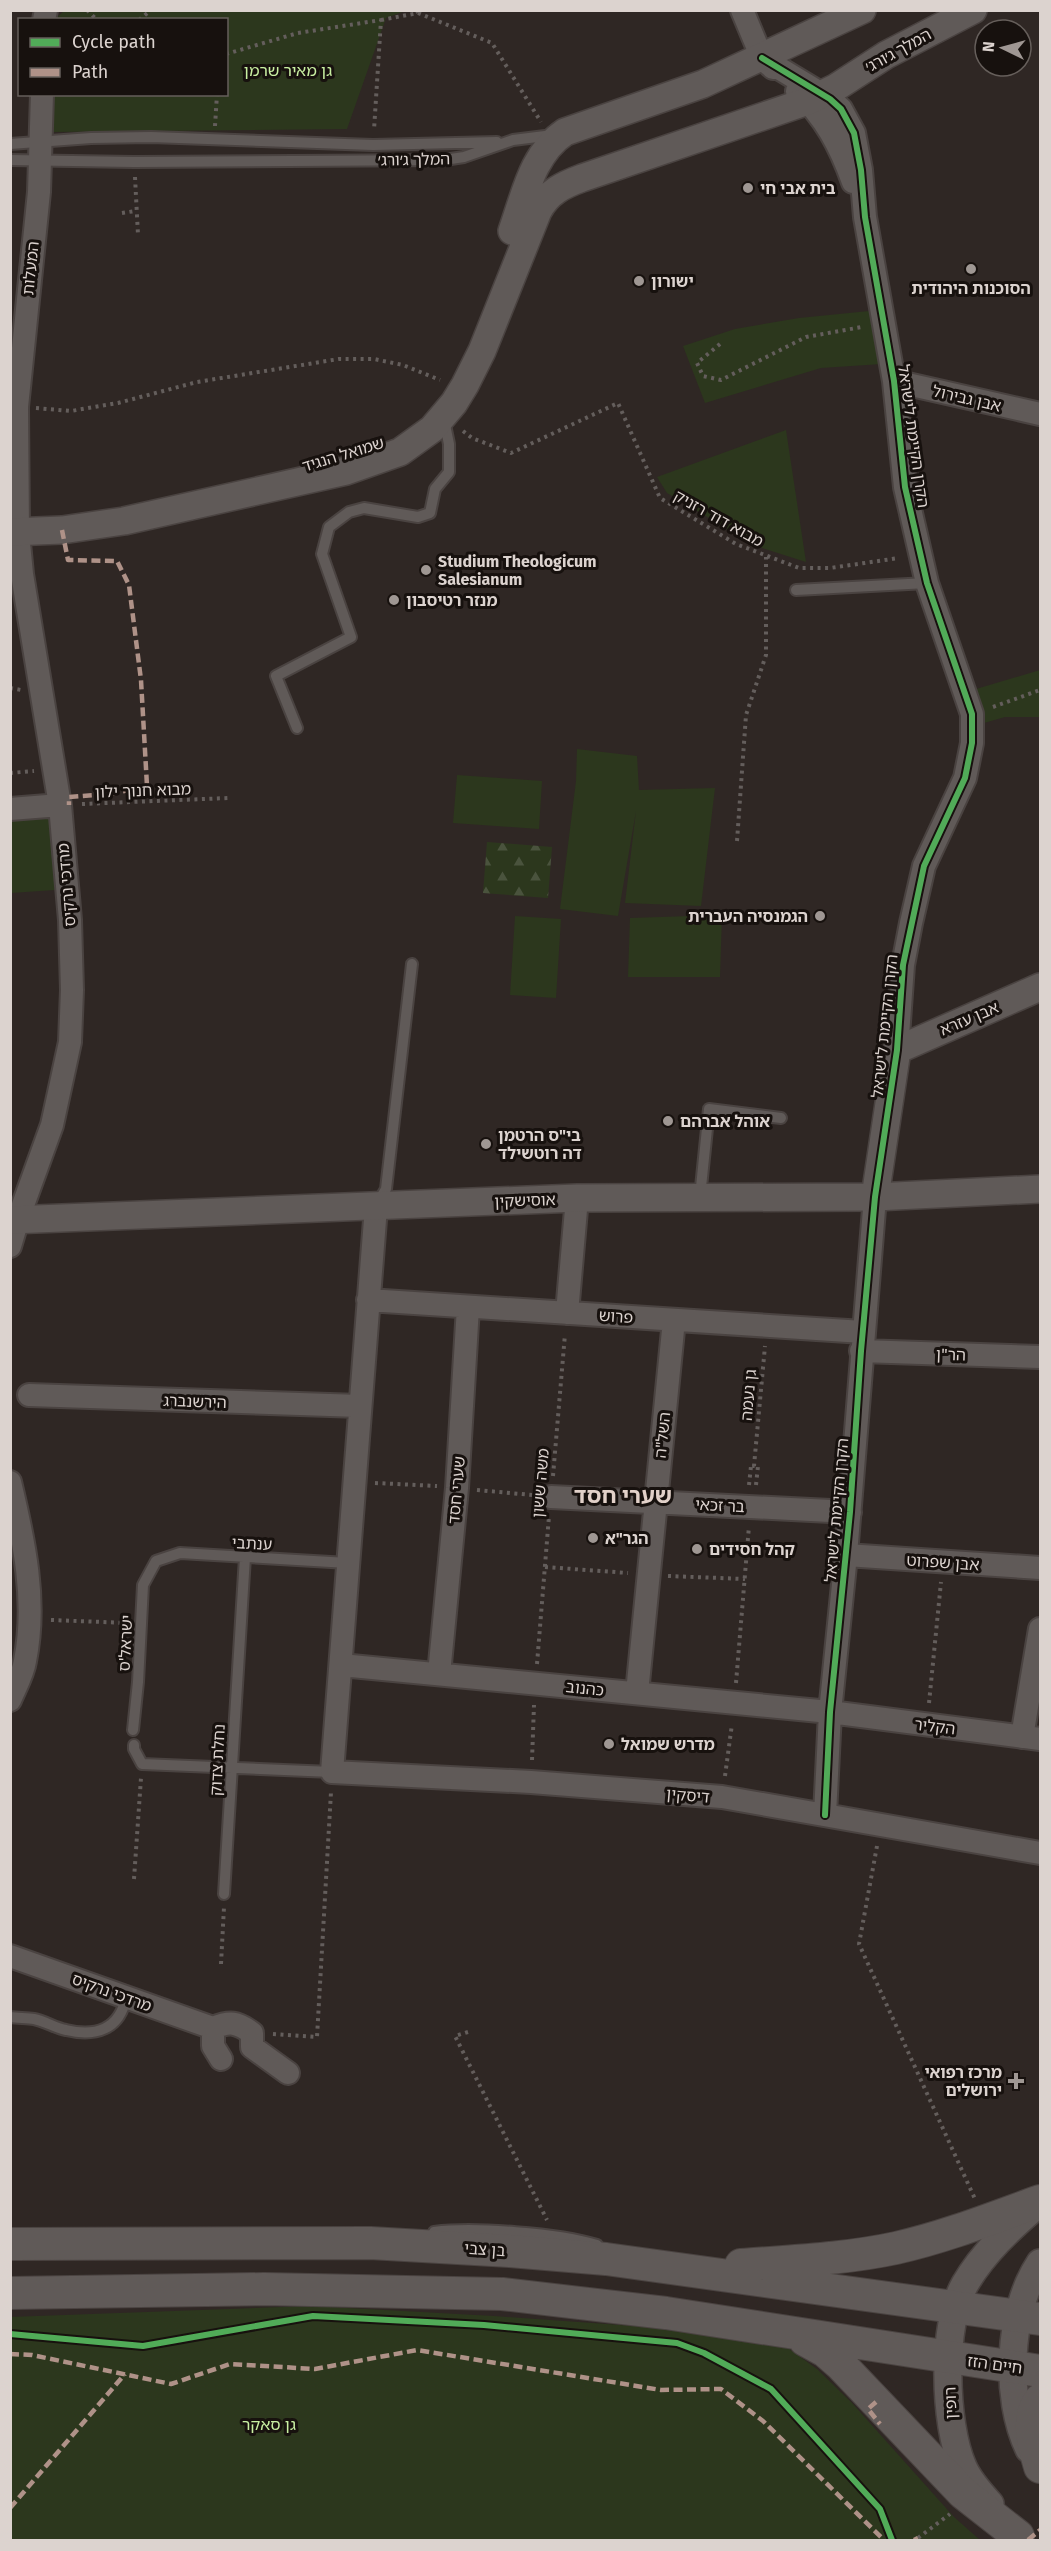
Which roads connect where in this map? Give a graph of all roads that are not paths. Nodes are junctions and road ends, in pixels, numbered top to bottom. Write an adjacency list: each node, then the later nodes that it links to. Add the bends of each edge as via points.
1 (742, 10): 4 (street)
2 (862, 10): 4 (street, המלך ג׳ורג׳)
3 (973, 10): 6 (street, המלך ג׳ורג׳)
4 (762, 58): 6 (street, הקרן הקיימת לישראל); 7 (street, המלך ג׳ורג׳, via 703,84)
5 (42, 96): 10 (street, המעלות)
6 (815, 97): 12 (street, המלך ג׳ורג׳); 13 (street, הקרן הקיימת לישראל, via 822,118 839,145 865,217)
7 (558, 134): 8 (lane, המלך ג׳ורג׳); 16 (street, שמואל הנגיד, via 534,168 480,319 449,384 412,426 370,448 308,465)
8 (513, 140): 10 (lane, via 373,146 91,138); 10 (lane, המלך ג׳ורג׳, via 464,158 444,160 134,162)
9 (10, 144): 10 (lane)
10 (41, 151): 11 (lane, המלך ג׳ורג׳); 16 (street, המעלות, via 17,407)
11 (10, 160)
12 (554, 190): 15 (street, שמואל הנגיד, via 538,211 474,367)
13 (894, 381): 14 (street, אבן גבירול); 17 (street, הקרן הקיימת לישראל, via 905,488)
14 (1041, 414)
15 (444, 416): 16 (street, שמואל הנגיד, via 400,452 346,471 95,526); 19 (lane, via 448,472 435,489 430,513 418,517 364,508 349,512 329,527 322,554 351,637 276,676)
16 (14, 526): 20 (street, מרדכי נרקיס)
17 (927, 583): 18 (lane); 24 (street, הקרן הקיימת לישראל, via 972,714 972,743 965,778 924,866 903,964)
18 (796, 590)
19 (297, 728)
20 (60, 805): 21 (street); 31 (street, מרדכי נרקיס, via 70,920 70,1042 52,1125)
21 (10, 809)
22 (412, 964): 30 (lane, via 386,1189)
23 (1041, 987): 24 (street, אבן עזרא)
24 (897, 1050): 27 (street, הקרן הקיימת לישראל)
25 (781, 1118): 29 (lane, via 709,1109)
26 (1041, 1189): 27 (street, אוסישקין)
27 (875, 1197): 29 (street, אוסישקין); 37 (street, הקרן הקיימת לישראל)
28 (577, 1198): 29 (street, אוסישקין); 30 (street, אוסישקין); 35 (street)
29 (700, 1198)
30 (376, 1207): 31 (street, אוסישקין); 33 (street)
31 (14, 1219): 32 (street, מרדכי נרקיס)
32 (10, 1246)
33 (368, 1300): 34 (street, פרוש); 40 (street)
34 (468, 1307): 35 (street, פרוש); 53 (street, שערי חסד)
35 (567, 1313): 36 (street, פרוש)
36 (674, 1320): 37 (street, פרוש, via 766,1327); 43 (street, השל"ה)
37 (862, 1342): 38 (street, הר"ן); 45 (street, הקרן הקיימת לישראל)
38 (1041, 1358)
39 (29, 1395): 40 (street, הירשנברג)
40 (360, 1406): 49 (street)
41 (10, 1482): 44 (street)
42 (551, 1497): 43 (street, בר זכאי)
43 (656, 1502): 45 (street, בר זכאי); 54 (street, השל"ה)
44 (14, 1512): 55 (street, via 30,1590 30,1619 25,1663)
45 (850, 1512): 46 (street, הקרן הקיימת לישראל)
46 (846, 1555): 50 (street, אבן שפרוט); 56 (street, הקרן הקיימת לישראל)
47 (245, 1557): 48 (lane, ענתבי, via 180,1553); 49 (lane, ענתבי); 60 (lane, נחלת צדוק)
48 (156, 1561): 57 (lane, ישראל'ס, via 143,1585)
49 (348, 1563): 52 (street)
50 (1041, 1568)
51 (1041, 1629): 58 (street)
52 (340, 1665): 53 (street, כהנוב); 61 (street)
53 (439, 1674): 54 (street, כהנוב)
54 (637, 1693): 56 (street, כהנוב)
55 (10, 1700)
56 (830, 1712): 58 (street, הקליר); 62 (street, הקרן הקיימת לישראל)
57 (133, 1730)
58 (1031, 1738)
59 (134, 1744): 60 (lane, via 142,1764)
60 (232, 1768): 61 (lane); 64 (lane, נחלת צדוק)
61 (332, 1772): 62 (street, דיסקין, via 722,1797)
62 (825, 1815): 63 (street, דיסקין)
63 (1041, 1853)
64 (224, 1894)
65 (10, 1956): 66 (street, מרדכי נרקיס)
66 (126, 1997): 67 (lane, via 124,2009 101,2032 87,2034 35,2019); 68 (street, מרדכי נרקיס)
67 (10, 2017)
68 (213, 2028): 69 (street, via 213,2046); 70 (street, via 229,2021 239,2024 252,2033 252,2047)
69 (221, 2059)
70 (288, 2073)
71 (1041, 2202): 75 (main road, via 905,2246 863,2254); 77 (street, רופין, via 985,2256 964,2286)
72 (370, 2243): 73 (main road, בן צבי); 75 (main road, בן צבי, via 606,2259); 75 (lane, via 421,2234 504,2232 590,2242)
73 (10, 2244)
74 (1041, 2263): 78 (street, via 1025,2294)
75 (662, 2268): 77 (main road, בן צבי)
76 (10, 2293): 79 (main road, via 264,2289 502,2294 666,2313)
77 (955, 2308): 78 (main road); 80 (street, רופין)
78 (1030, 2318): 81 (street)
79 (790, 2333): 80 (main road); 84 (main road, via 825,2351 841,2365 963,2493)
80 (949, 2358): 81 (main road, חיים הזז); 84 (street, רופין, via 950,2426 956,2451 976,2489)
81 (1027, 2369): 83 (street, via 1014,2402 1028,2448)
82 (1041, 2400): 83 (main road, via 1032,2429)
83 (1041, 2468)
84 (1020, 2538)

